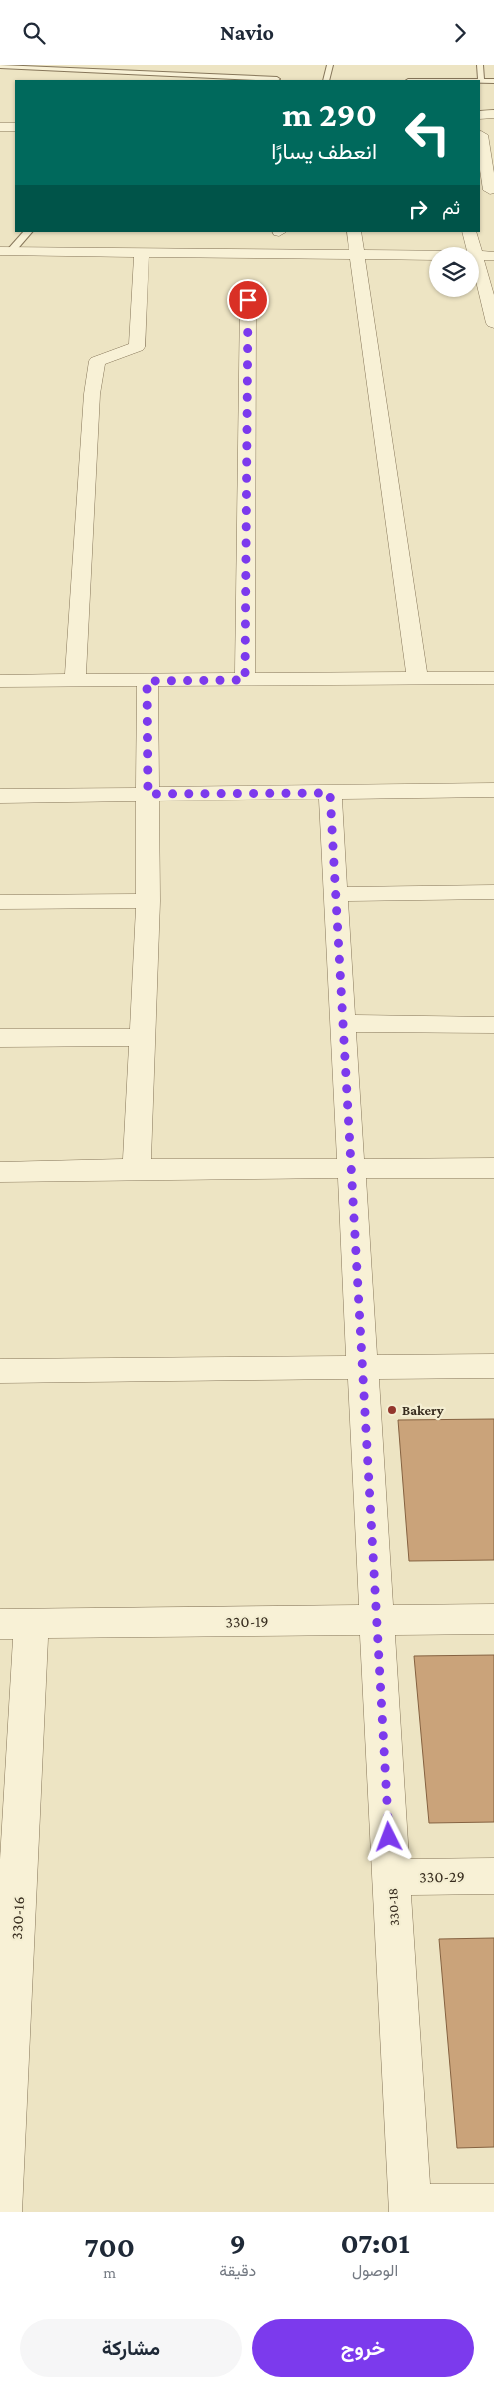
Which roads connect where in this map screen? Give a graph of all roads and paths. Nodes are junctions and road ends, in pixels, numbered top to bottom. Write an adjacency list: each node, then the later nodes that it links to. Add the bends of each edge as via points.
1 (330, 65): 5 (lane)
2 (480, 65): 6 (lane)
3 (0, 66): 4 (lane)
4 (277, 79)
5 (326, 80)
6 (481, 81): 7 (lane)
7 (494, 81)
8 (494, 114): 9 (street)
9 (480, 115)
10 (0, 127): 11 (street)
11 (15, 127)
12 (485, 135): 13 (street)
13 (488, 190)
14 (28, 232): 18 (lane)
15 (354, 232): 20 (street)
16 (469, 232): 17 (street)
17 (473, 247)
18 (6, 251): 19 (street)
19 (142, 253): 20 (street); 31 (street, via 137,347 97,361 92,394)
20 (358, 256): 21 (street); 27 (street)
21 (429, 256)
22 (479, 256): 23 (street)
23 (494, 256)
24 (479, 267): 26 (street)
25 (248, 300): 29 (street)
26 (494, 323)
27 (417, 678): 28 (street); 29 (street)
28 (494, 678)
29 (245, 680): 32 (street)
30 (0, 681): 31 (street)
31 (75, 681): 32 (street)
32 (147, 681): 35 (street)
33 (494, 790): 34 (street)
34 (330, 793): 35 (street); 38 (street, 330-18)
35 (148, 794): 36 (street); 39 (street)
36 (0, 796)
37 (494, 893): 38 (street)
38 (336, 894): 41 (street, 330-18)
39 (148, 901): 40 (street); 43 (street)
40 (0, 902)
41 (343, 1023): 42 (street); 45 (street, 330-18)
42 (494, 1025)
43 (143, 1037): 44 (street); 47 (street)
44 (0, 1038)
45 (351, 1167): 46 (street); 47 (street); 50 (street, 330-18)
46 (494, 1168)
47 (137, 1169): 48 (street)
48 (0, 1172)
49 (494, 1367): 50 (street)
50 (362, 1368): 51 (street); 53 (street, 330-18)
51 (0, 1371)
52 (494, 1619): 53 (street, 330-19)
53 (376, 1620): 54 (street, 330-19); 56 (street, 330-18)
54 (16, 1623): 57 (street, 330-16)
55 (494, 1876): 56 (street, 330-29)
56 (391, 1877): 59 (street, 330-18)
57 (9, 1902): 60 (street, 330-16)
58 (494, 2205): 59 (street)
59 (410, 2209)
60 (1, 2212)

